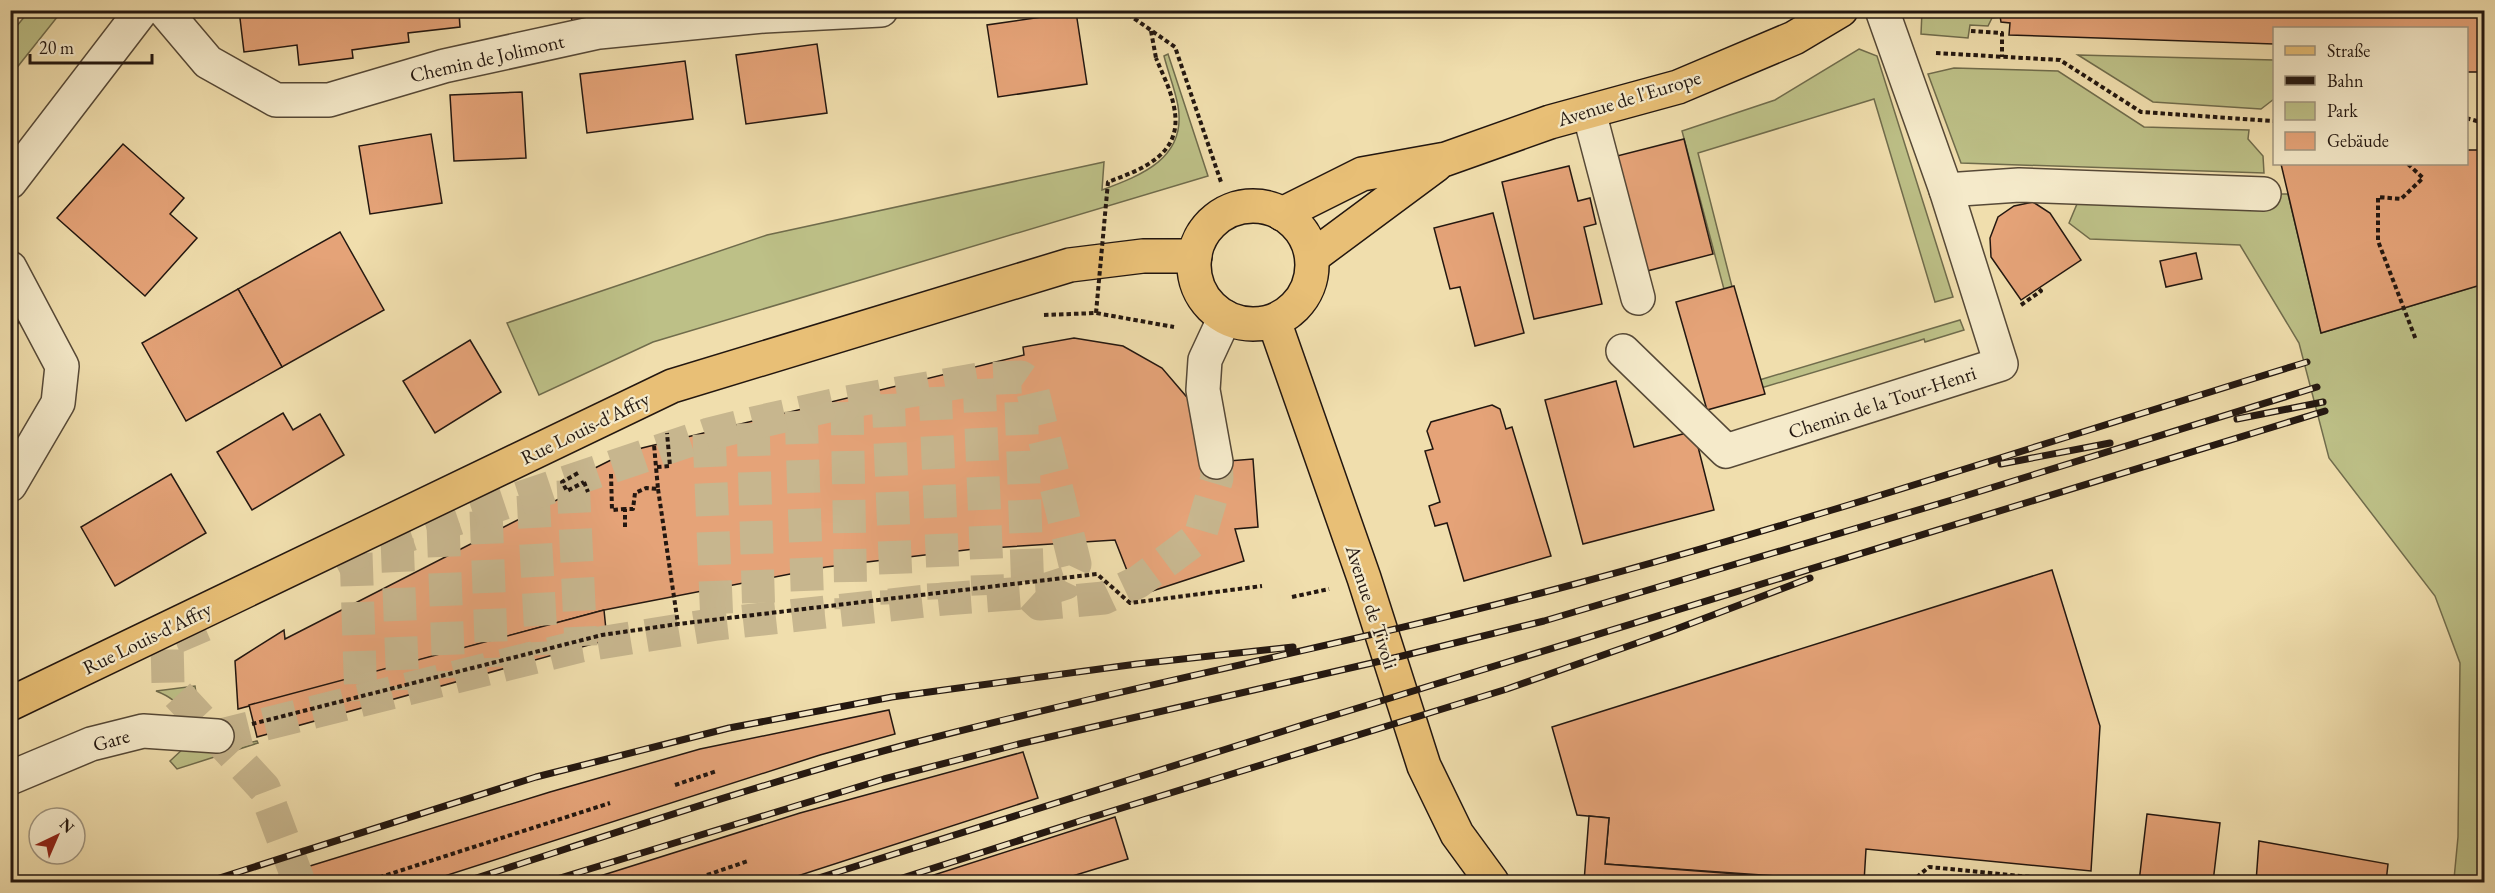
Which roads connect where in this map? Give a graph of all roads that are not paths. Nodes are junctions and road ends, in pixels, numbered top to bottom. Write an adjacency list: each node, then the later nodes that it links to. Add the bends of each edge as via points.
1 (142, 10): 8 (street)
2 (164, 10): 3 (street, Chemin de Jolimont, via 208,62 276,100 329,100 444,66 599,32 764,16)
3 (881, 10)
4 (1841, 10): 6 (main road, Avenue de l'Europe, via 1794,38 1678,87)
5 (1882, 10): 9 (street, Chemin de la Tour-Henri)
6 (1589, 112): 7 (main road, Avenue de l'Europe); 15 (street)
7 (1446, 159): 11 (main road, Avenue de l'Europe, via 1362,174); 13 (main road, Avenue de l'Europe)
8 (10, 182)
9 (1946, 190): 10 (street, via 2019,185); 18 (street, Chemin de la Tour-Henri, via 2001,364 1726,451)
10 (2264, 194)
11 (1282, 214): 12 (main road, via 1255,206 1227,212 1206,230); 13 (main road, via 1299,227)
12 (1195, 256): 16 (main road, via 1198,286 1209,304); 21 (main road, Rue Louis-d'Affry, via 1143,256 1070,266 672,386)
13 (1312, 256): 17 (main road, via 1311,277 1304,295)
14 (10, 268): 20 (street, via 62,366 58,403)
15 (1638, 298)
16 (1225, 317): 17 (main road, via 1246,324); 19 (street, via 1205,360 1203,390)
17 (1274, 321): 24 (main road, Avenue de Tivoli, via 1364,578 1424,766 1457,834)
18 (1623, 351)
19 (1216, 462)
20 (10, 486)
21 (10, 704)
22 (217, 736): 23 (street, Gare, via 142,730 91,744)
23 (10, 778)
24 (1492, 882)

